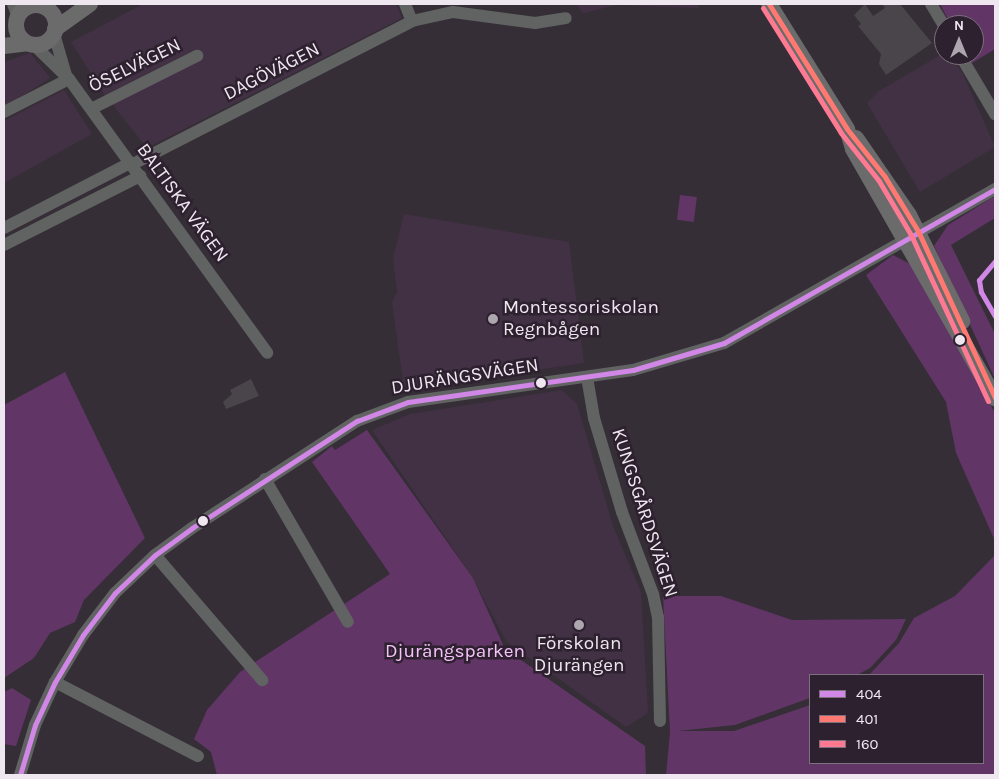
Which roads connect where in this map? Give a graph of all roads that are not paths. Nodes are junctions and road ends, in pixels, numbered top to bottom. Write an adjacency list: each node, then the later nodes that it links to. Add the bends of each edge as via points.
1 (73, 4): 6 (main road)
2 (90, 4): 11 (main road)
3 (405, 4): 10 (street)
4 (769, 4): 24 (main road, via 847,130 885,177)
5 (932, 4): 7 (street)
6 (40, 5): 9 (main road, via 26,9); 11 (main road, via 54,18)
7 (938, 15)
8 (566, 18): 10 (street, DAGÖVÄGEN, via 535,23 453,12)
9 (13, 19): 12 (main road, via 18,34)
10 (412, 21): 20 (street, DAGÖVÄGEN)
11 (54, 32): 12 (main road, via 46,43); 16 (street, BALTISKA VÄGEN)
12 (30, 44): 13 (main road); 16 (street, BALTISKA VÄGEN)
13 (4, 46)
14 (197, 56): 18 (street, ÖSELVÄGEN)
15 (966, 65): 17 (street)
16 (67, 77): 18 (street, BALTISKA VÄGEN); 19 (street)
17 (993, 106)
18 (90, 109): 20 (street, BALTISKA VÄGEN)
19 (4, 112)
20 (131, 164): 21 (street, BALTISKA VÄGEN); 23 (street, DAGÖVÄGEN)
21 (140, 176): 25 (street); 26 (street, BALTISKA VÄGEN)
22 (995, 189): 24 (street, DJURÄNGSVÄGEN)
23 (4, 228)
24 (911, 235): 27 (street, DJURÄNGSVÄGEN, via 724,343 672,362); 28 (main road, via 969,337 973,354)
25 (4, 245)
26 (267, 353)
27 (587, 377): 29 (street, DJURÄNGSVÄGEN, via 408,402 357,421); 34 (street, KUNGSGÅRDSVÄGEN, via 594,418 658,617)
28 (995, 398)
29 (265, 479): 30 (street, DJURÄNGSVÄGEN); 31 (street)
30 (155, 555): 32 (street); 33 (street, DJURÄNGSVÄGEN, via 115,593 83,634)
31 (348, 622)
32 (262, 680)
33 (55, 682): 35 (street); 36 (street, DJURÄNGSVÄGEN, via 35,725)
34 (660, 721)
35 (198, 756)
36 (20, 775)

